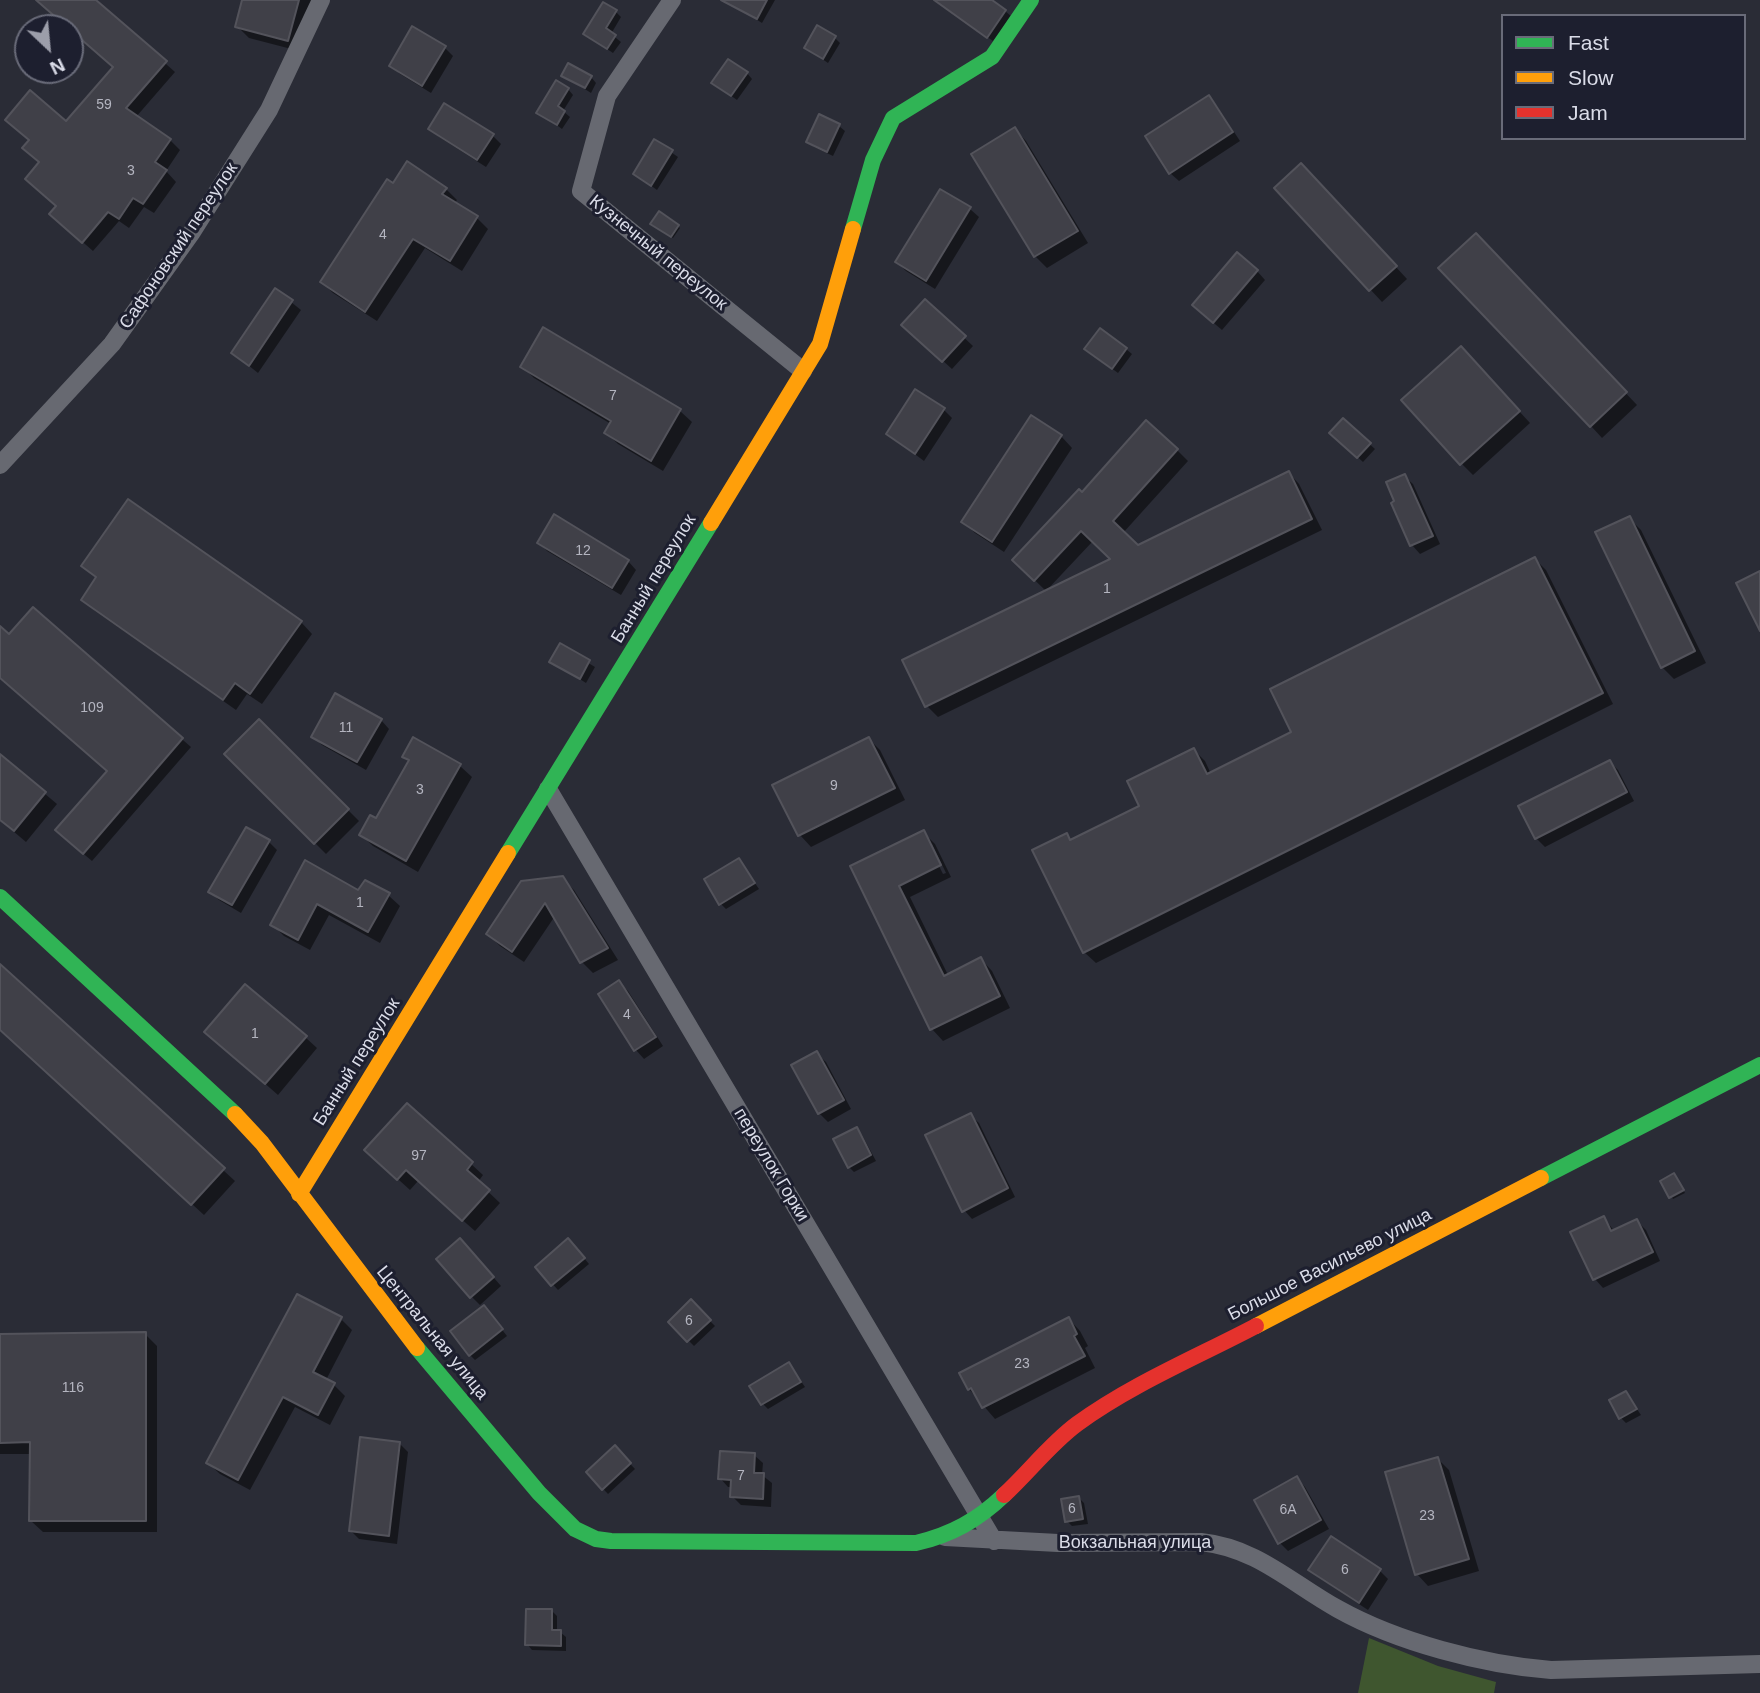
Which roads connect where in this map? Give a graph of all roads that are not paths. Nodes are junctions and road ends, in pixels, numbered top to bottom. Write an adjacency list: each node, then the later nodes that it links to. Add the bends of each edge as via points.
1 (321, 0): 5 (street, Сафоновский переулок, via 270,110 192,232 112,344)
2 (672, 0): 4 (street, Кузнечный переулок, via 607,96 581,191)
3 (1031, 0): 4 (main road, Банный переулок, via 992,57 893,118 873,160 820,344)
4 (803, 371): 6 (main road, Банный переулок)
5 (0, 465)
6 (548, 789): 9 (main road, Банный переулок); 10 (street, переулок Горки)
7 (0, 897): 9 (main road, Центральная улица, via 221,1099 262,1143)
8 (1760, 1065): 10 (main road, Большое Васильево улица, via 1118,1398 1066,1433)
9 (299, 1194): 11 (main road, Центральная улица, via 432,1367 539,1493 585,1535 630,1542 916,1542)
10 (980, 1517): 11 (main road, Большое Васильево улица); 12 (street, переулок Горки)
11 (944, 1536): 12 (street, Вокзальная улица)
12 (994, 1541): 13 (street, Вокзальная улица, via 1223,1544 1259,1559 1372,1627 1520,1668)
13 (1760, 1664)

